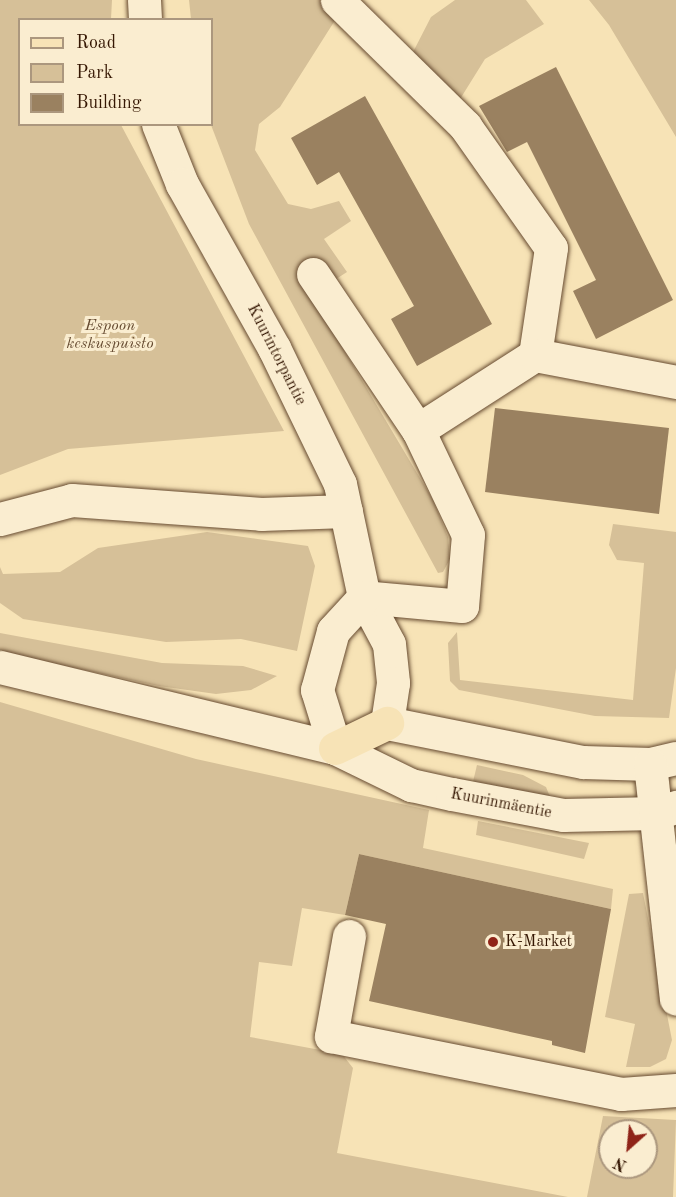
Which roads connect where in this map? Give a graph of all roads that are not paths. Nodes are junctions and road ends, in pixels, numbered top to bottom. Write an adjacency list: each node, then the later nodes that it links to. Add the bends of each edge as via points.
1 (144, 0): 3 (street)
2 (337, 0): 6 (street, via 465,126 551,248)
3 (145, 18)
4 (159, 126): 9 (street, Kuurintorpantie, via 182,184 274,348 340,484)
5 (313, 274): 8 (street)
6 (535, 355): 7 (street); 8 (street)
7 (676, 382)
8 (418, 430): 11 (street, via 468,535 462,606)
9 (346, 511): 10 (street, via 261,514 72,500); 11 (street, Kuurintorpantie)
10 (0, 519)
11 (364, 597): 13 (street, Kuurintorpantie, via 389,644 393,683); 14 (street, via 333,632 316,690)
12 (0, 667): 14 (street, Kuurinmäentie)
13 (387, 723): 14 (main road); 15 (street, via 583,762)
14 (335, 748): 16 (street, Kuurinmäentie, via 411,785 563,815)
15 (663, 761): 16 (street)
16 (666, 810): 18 (street)
17 (349, 936): 19 (street, via 331,1036 621,1094)
18 (676, 997)
19 (676, 1090)

